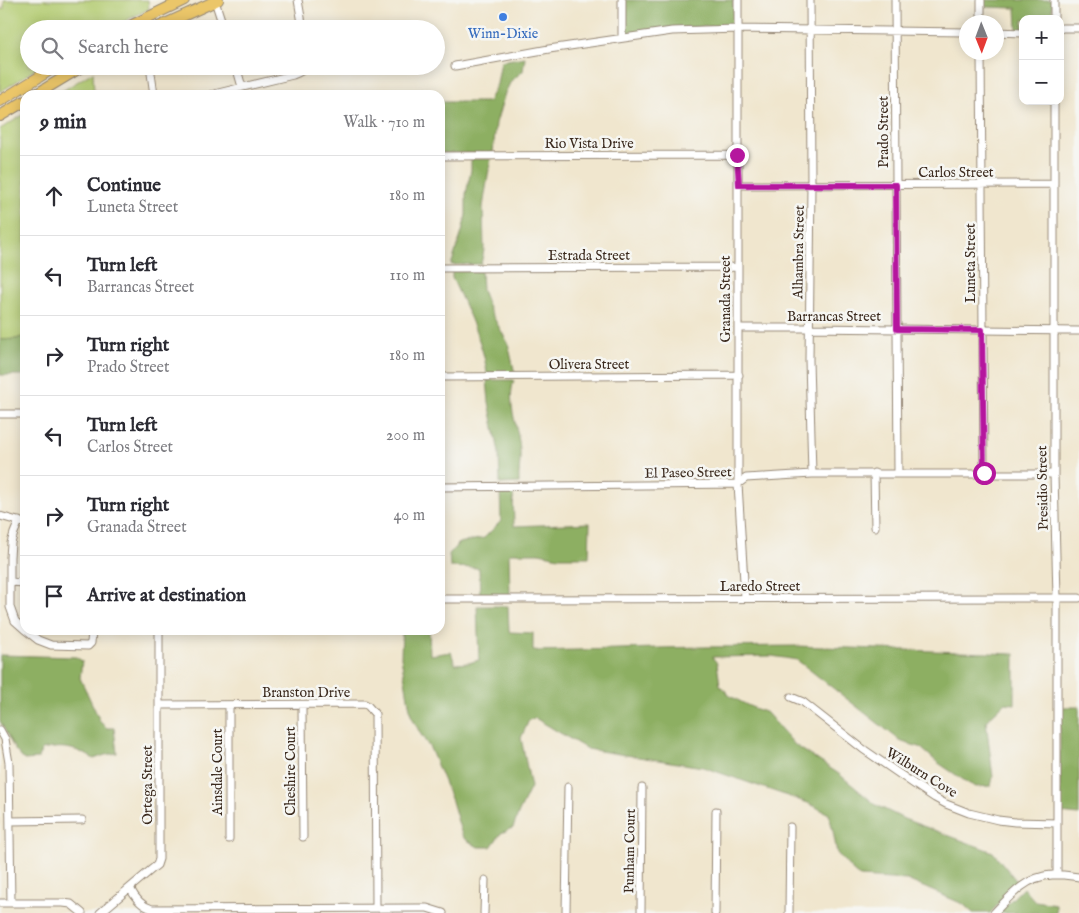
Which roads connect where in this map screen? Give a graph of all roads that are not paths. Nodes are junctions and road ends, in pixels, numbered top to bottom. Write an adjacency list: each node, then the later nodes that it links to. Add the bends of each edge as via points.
1 (184, 0): 12 (highway)
2 (298, 0): 15 (street)
3 (622, 0): 24 (street)
4 (738, 0): 18 (street, Granada Street)
5 (810, 0): 19 (street, Alhambra Street)
6 (896, 0): 20 (street, Prado Street)
7 (981, 0): 10 (street)
8 (1054, 0): 11 (street)
9 (216, 1): 13 (highway); 14 (street)
10 (981, 15)
11 (1054, 15)
12 (145, 20)
13 (174, 20)
14 (221, 20)
15 (302, 20)
16 (1064, 28): 17 (street)
17 (1079, 28)
18 (738, 29): 19 (street); 24 (street, via 672,31); 40 (street, Granada Street)
19 (810, 30): 20 (street); 45 (street, Alhambra Street)
20 (896, 30): 21 (street); 46 (street, Prado Street)
21 (959, 32)
22 (1004, 32): 23 (street)
23 (1019, 33)
24 (622, 38): 26 (street)
25 (981, 60): 42 (street, Luneta Street)
26 (455, 66)
27 (42, 75): 36 (highway)
28 (68, 75): 33 (highway)
29 (151, 75): 34 (street)
30 (239, 75): 32 (street)
31 (294, 75): 32 (street)
32 (242, 86): 35 (street)
33 (43, 90)
34 (153, 90)
35 (228, 90)
36 (0, 101)
37 (20, 104): 39 (highway)
38 (1054, 105): 43 (street, Presidio Street)
39 (0, 116)
40 (737, 155): 41 (street, Rio Vista Drive); 44 (street, Granada Street)
41 (445, 156)
42 (982, 184): 43 (street, Carlos Street); 46 (street, Carlos Street); 52 (street, Luneta Street)
43 (1054, 184): 54 (street, Presidio Street)
44 (739, 185): 45 (street, Carlos Street); 47 (street, Granada Street)
45 (811, 185): 46 (street, Carlos Street); 50 (street, Alhambra Street)
46 (896, 185): 51 (street, Prado Street)
47 (737, 267): 48 (street, Estrada Street); 49 (street, Granada Street)
48 (445, 268)
49 (738, 328): 50 (street, Barrancas Street); 55 (street, Granada Street)
50 (810, 328): 51 (street, Barrancas Street); 62 (street, Alhambra Street)
51 (897, 329): 52 (street, Barrancas Street); 60 (street, Prado Street)
52 (982, 330): 54 (street, Barrancas Street); 61 (street, Luneta Street)
53 (1079, 330): 54 (street, Barrancas Street)
54 (1054, 331): 63 (street, Presidio Street)
55 (739, 375): 56 (street, Olivera Street); 64 (street, Granada Street)
56 (445, 377)
57 (0, 414): 58 (street)
58 (20, 414)
59 (874, 473): 60 (street, El Paseo Street); 62 (street, El Paseo Street); 69 (street)
60 (898, 473): 61 (street, El Paseo Street)
61 (984, 473): 63 (street, El Paseo Street)
62 (812, 474): 64 (street, El Paseo Street, via 746,478)
63 (1054, 474): 73 (street, Presidio Street)
64 (738, 484): 65 (street, El Paseo Street); 72 (street, Granada Street)
65 (445, 487)
66 (0, 516): 67 (street)
67 (20, 521)
68 (20, 525): 70 (street, via 11,543)
69 (875, 527)
70 (10, 582): 71 (street); 76 (street, via 10,607)
71 (20, 583)
72 (745, 598): 73 (street, Laredo Street); 75 (street, Laredo Street)
73 (1057, 598): 74 (street, Laredo Street); 90 (street, Presidio Street)
74 (1079, 598)
75 (445, 599)
76 (20, 626)
77 (31, 635): 78 (street, via 51,645 88,646)
78 (92, 635)
79 (159, 635): 81 (street, Ortega Street)
80 (791, 698): 90 (street, Wilburn Cove, via 803,702 863,749 946,804 998,820)
81 (160, 705): 82 (street, Branston Drive); 97 (street, Ortega Street, via 160,854 156,865)
82 (229, 705): 83 (street, Branston Drive); 93 (street, Ainsdale Court)
83 (302, 705): 92 (street, Cheshire Court); 100 (street, Branston Drive, via 365,704 375,714)
84 (0, 730): 89 (street, via 9,763)
85 (568, 787): 106 (street)
86 (642, 788): 107 (street, Punham Court)
87 (716, 811): 108 (street)
88 (82, 820): 89 (street)
89 (10, 821): 99 (street)
90 (1057, 823): 94 (street, Presidio Street)
91 (790, 827): 109 (street)
92 (302, 837)
93 (230, 839)
94 (1057, 875): 95 (street); 110 (street, via 1040,877 1021,886)
95 (1079, 877)
96 (485, 880): 105 (street)
97 (130, 888): 101 (street, via 142,905 152,909); 103 (street, Ortega Street)
98 (0, 903): 99 (street)
99 (10, 903): 102 (street, via 64,902)
100 (376, 908): 101 (street); 104 (street, via 427,908)
101 (287, 911)
102 (82, 913)
103 (100, 913)
104 (443, 913)
105 (484, 913)
106 (566, 913)
107 (641, 913)
108 (715, 913)
109 (789, 913)
110 (994, 913)

